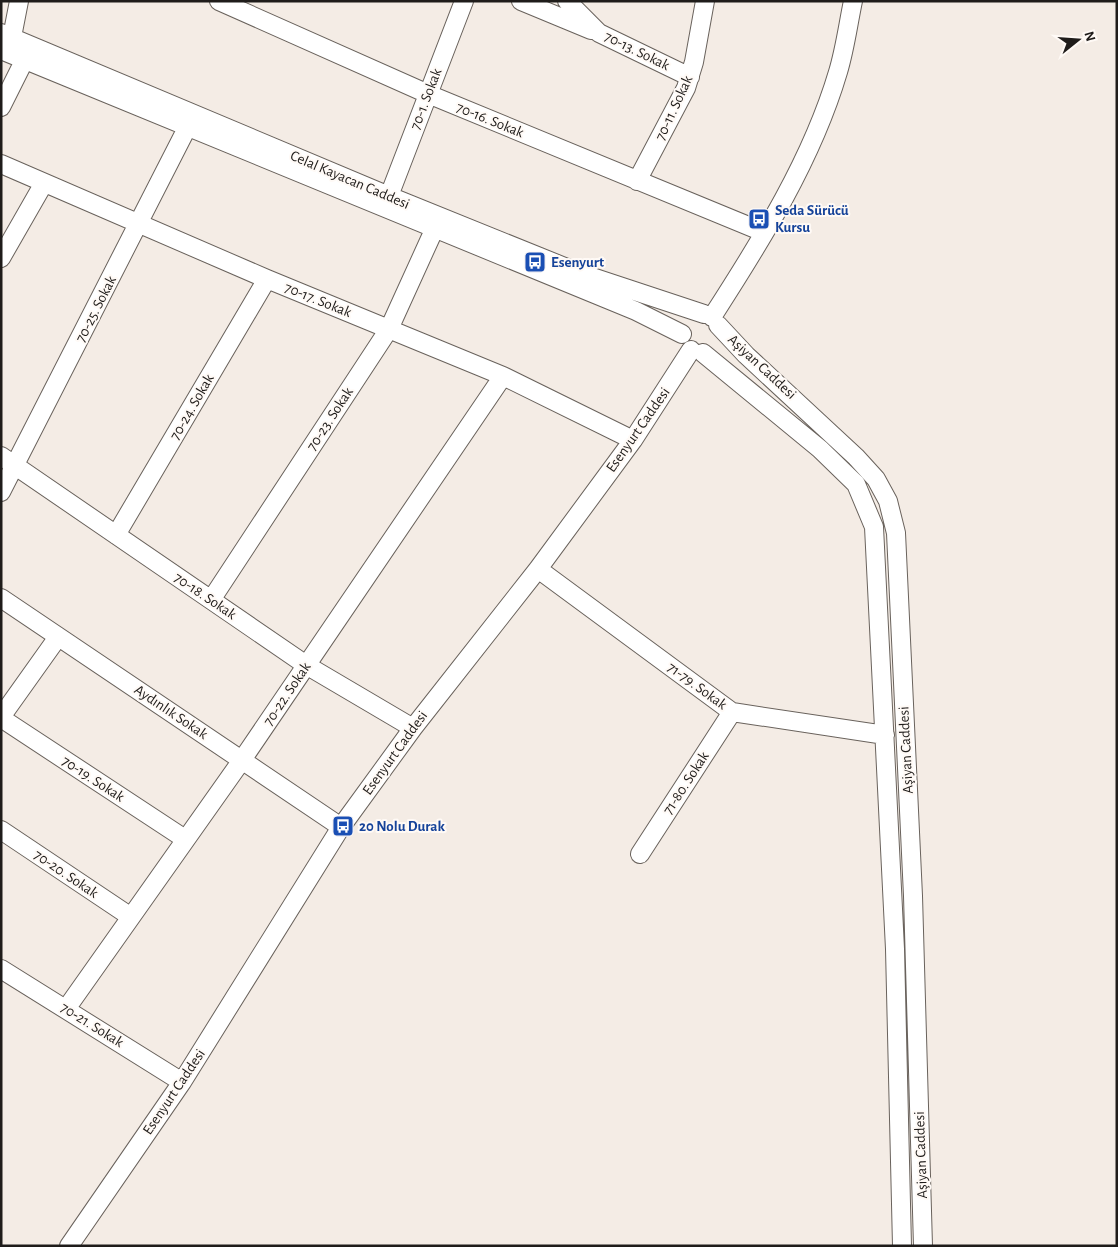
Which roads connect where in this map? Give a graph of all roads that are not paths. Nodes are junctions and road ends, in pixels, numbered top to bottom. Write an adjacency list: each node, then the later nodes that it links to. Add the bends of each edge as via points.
1 (19, 1): 9 (street)
2 (219, 1): 12 (street, 70-16. Sokak)
3 (464, 1): 12 (street, 70-1. Sokak)
4 (521, 1): 8 (street)
5 (567, 1): 8 (street, 70-13. Sokak)
6 (705, 1): 11 (street, 70-11. Sokak)
7 (852, 1): 21 (street, via 838,72 808,151)
8 (599, 33): 11 (street, 70-13. Sokak)
9 (5, 40): 10 (street, Celal Kayacan Caddesi); 18 (street, Celal Kayacan Caddesi)
10 (25, 59): 13 (street); 14 (street, Celal Kayacan Caddesi)
11 (690, 76): 16 (street, 70-11. Sokak)
12 (428, 94): 16 (street, 70-16. Sokak); 18 (street, 70-1. Sokak)
13 (1, 106)
14 (188, 126): 19 (street, 70-25. Sokak); 20 (street, Celal Kayacan Caddesi)
15 (1, 164): 17 (street, 70-17. Sokak)
16 (637, 181): 21 (street, 70-16. Sokak)
17 (44, 182): 19 (street, 70-17. Sokak); 22 (street)
18 (389, 196): 24 (street, Celal Kayacan Caddesi, via 577,272)
19 (140, 223): 23 (street, 70-17. Sokak); 30 (street, 70-25. Sokak)
20 (434, 230): 25 (street, 70-23. Sokak); 26 (street, Celal Kayacan Caddesi, via 636,311)
21 (764, 232): 24 (street)
22 (1, 258)
23 (267, 279): 25 (street, 70-17. Sokak); 32 (street, 70-24. Sokak)
24 (711, 319): 26 (street, via 690,317); 27 (street, via 720,331 718,343 709,351); 53 (street, Aşiyan Caddesi, via 850,450 876,479 888,501 896,533 912,888)
25 (389, 330): 28 (street, 70-17. Sokak); 35 (street, 70-23. Sokak)
26 (682, 334): 27 (street, via 685,343)
27 (697, 351): 29 (street, Esenyurt Caddesi); 41 (street, Aşiyan Caddesi, via 820,449 856,484 874,527)
28 (502, 376): 29 (street, 70-17. Sokak); 37 (street, 70-22. Sokak)
29 (633, 440): 33 (street, Esenyurt Caddesi)
30 (8, 461): 31 (street, 70-25. Sokak); 32 (street, 70-18. Sokak)
31 (1, 492)
32 (116, 535): 35 (street, 70-18. Sokak)
33 (538, 569): 38 (street, 71-79. Sokak); 40 (street, Esenyurt Caddesi)
34 (1, 598): 36 (street, Aydınlık Sokak)
35 (211, 600): 37 (street, 70-18. Sokak)
36 (58, 636): 39 (street); 42 (street, Aydınlık Sokak)
37 (306, 665): 40 (street, 70-18. Sokak); 42 (street, 70-22. Sokak)
38 (732, 712): 41 (street, 71-79. Sokak); 46 (street, 71-80. Sokak)
39 (1, 718): 45 (street, 70-19. Sokak)
40 (413, 728): 43 (street, Esenyurt Caddesi)
41 (884, 735): 52 (street, Aşiyan Caddesi)
42 (242, 760): 43 (street, Aydınlık Sokak); 45 (street, 70-22. Sokak)
43 (342, 827): 50 (street, Esenyurt Caddesi)
44 (1, 830): 47 (street, 70-20. Sokak)
45 (185, 839): 47 (street, 70-22. Sokak)
46 (640, 854)
47 (131, 917): 49 (street, 70-22. Sokak)
48 (1, 969): 49 (street, 70-21. Sokak)
49 (66, 1008): 50 (street, 70-21. Sokak)
50 (182, 1082): 51 (street, Esenyurt Caddesi)
51 (69, 1246)
52 (902, 1246)
53 (923, 1246)

